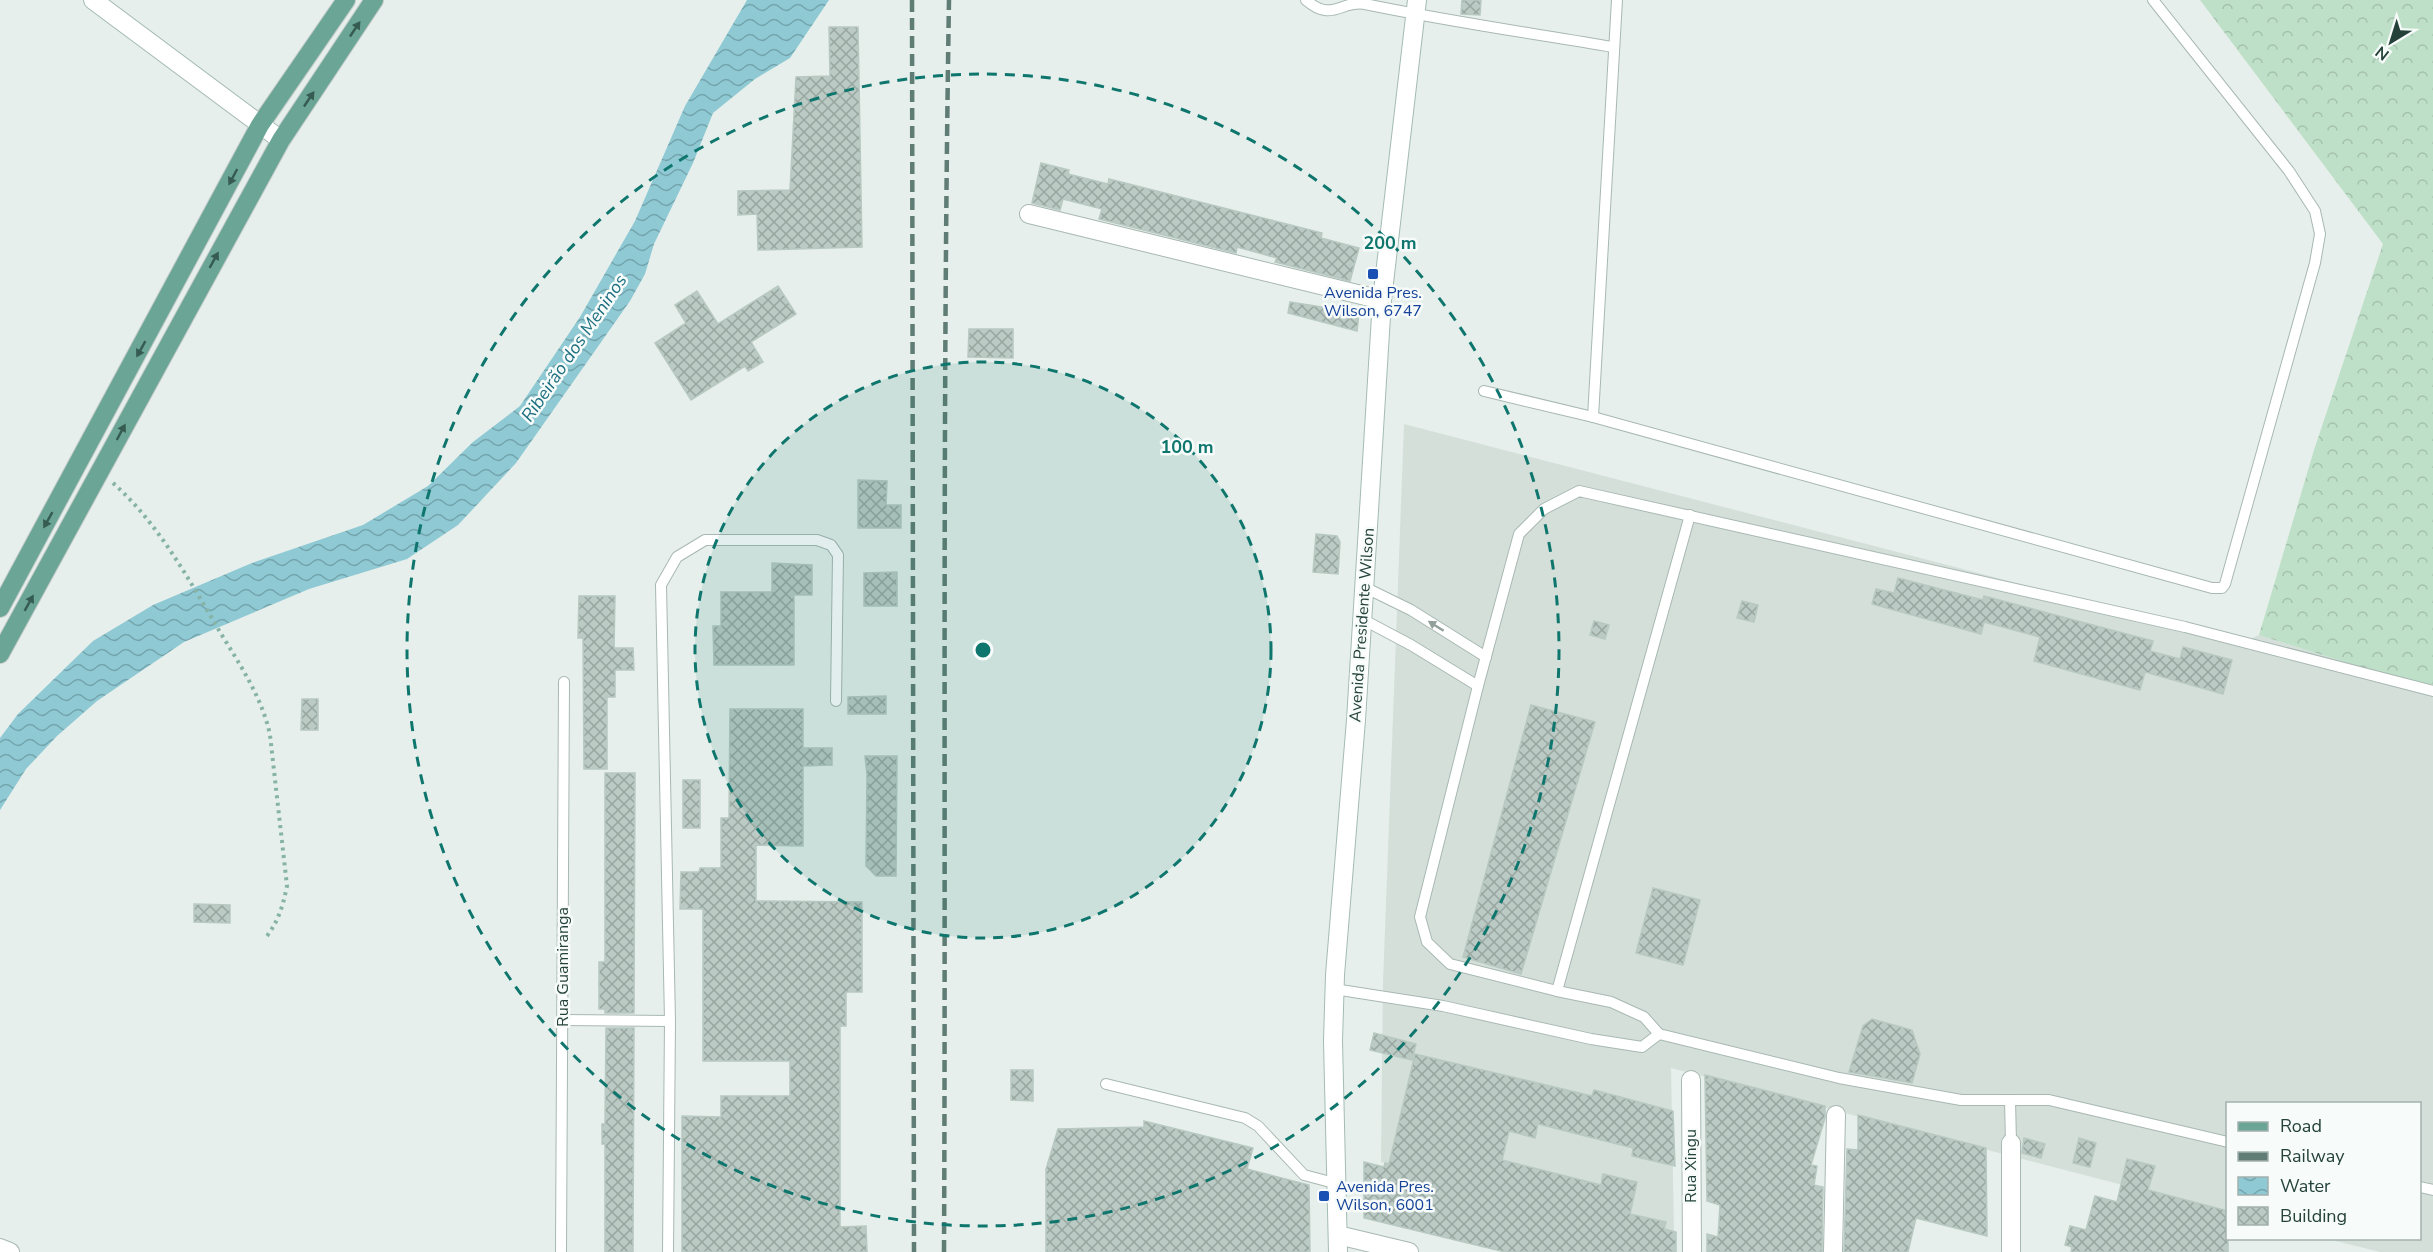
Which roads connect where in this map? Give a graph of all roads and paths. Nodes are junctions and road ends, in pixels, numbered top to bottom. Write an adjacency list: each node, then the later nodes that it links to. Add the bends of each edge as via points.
1 (93, 0): 9 (main road)
2 (345, 0): 9 (main road)
3 (375, 0): 10 (main road, one-way to 3)
4 (1306, 0): 7 (lane, via 1321,10 1336,10 1354,2)
5 (1617, 0): 8 (lane)
6 (2153, 0): 14 (lane, via 2289,171 2319,223 2315,263 2222,588)
7 (1417, 7): 8 (lane); 12 (main road, Avenida Presidente Wilson)
8 (1613, 46): 14 (lane)
9 (260, 125): 10 (main road); 18 (main road, one-way to 18)
10 (281, 140): 15 (main road, one-way to 10)
11 (1029, 214): 12 (main road)
12 (1382, 300): 17 (main road, Avenida Presidente Wilson)
13 (1484, 391): 14 (lane)
14 (1593, 417)
15 (100, 472): 20 (main road, one-way to 15); 26 (path, via 136,504 184,572 266,714 287,885 282,910)
16 (1690, 515): 21 (lane, via 1579,491 1544,509 1520,534); 24 (lane, via 2185,627); 28 (lane)
17 (1364, 587): 19 (main road, Avenida Presidente Wilson); 21 (lane, one-way to 17, via 1411,610)
18 (0, 608)
19 (1362, 619): 23 (lane); 27 (main road, Avenida Presidente Wilson)
20 (0, 654)
21 (1486, 657): 23 (lane)
22 (564, 682): 29 (lane, Rua Guamiranga)
23 (1478, 686): 28 (lane, via 1420,917 1427,942 1450,964)
24 (2433, 691)
25 (836, 701): 30 (lane, via 838,555 831,545 817,540 705,540 676,556 661,585)
26 (267, 936)
27 (1334, 989): 31 (lane, via 1443,1006 1642,1047); 38 (main road, Avenida Presidente Wilson)
28 (1557, 991): 31 (lane, via 1611,1002 1644,1017)
29 (562, 1020): 30 (lane); 42 (lane, Rua Guamiranga)
30 (670, 1021): 43 (lane)
31 (1659, 1034): 34 (lane, via 1839,1078 1961,1100)
32 (1691, 1080): 45 (main road, Rua Xingu)
33 (1106, 1084): 38 (lane, via 1245,1118 1258,1126 1304,1175)
34 (2010, 1100): 36 (lane, via 2049,1100); 37 (lane)
35 (1836, 1115): 46 (main road)
36 (2226, 1142)
37 (2011, 1143): 47 (main road)
38 (1338, 1184): 39 (main road, Avenida Presidente Wilson)
39 (1338, 1244): 44 (main road)
40 (0, 1248): 41 (main road)
41 (10, 1252)
42 (561, 1252)
43 (668, 1252)
44 (1409, 1252)
45 (1692, 1252)
46 (1833, 1252)
47 (2011, 1252)

